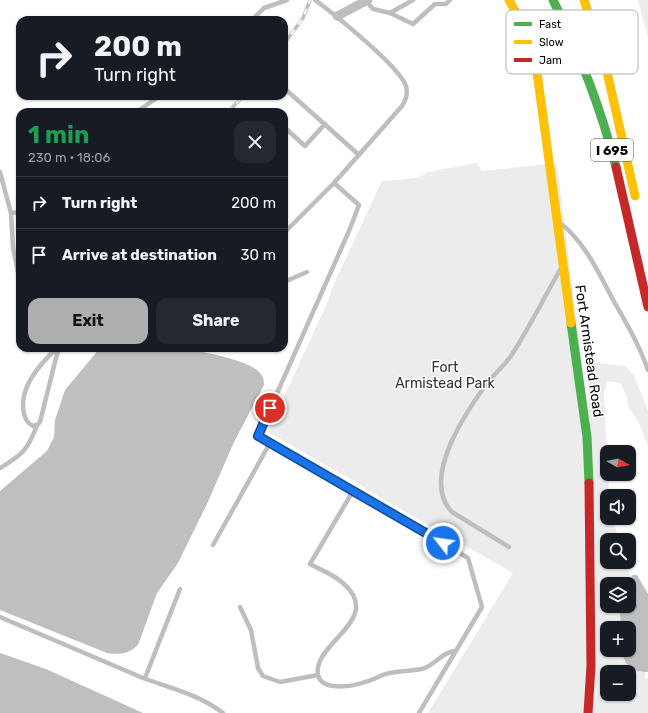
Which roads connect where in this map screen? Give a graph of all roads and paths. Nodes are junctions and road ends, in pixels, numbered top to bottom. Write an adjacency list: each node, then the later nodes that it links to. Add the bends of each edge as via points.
1 (287, 0): 14 (lane, via 264,8)
2 (315, 0): 15 (lane)
3 (367, 0): 13 (lane, via 373,9); 15 (street)
4 (413, 0): 13 (lane)
5 (450, 0): 9 (lane, via 446,4)
6 (509, 0): 10 (main road, Fort Armistead Road)
7 (554, 0): 11 (main road, I 695)
8 (584, 0): 12 (main road, I 695)
9 (433, 2): 13 (lane, via 413,24)
10 (515, 10)
11 (559, 10)
12 (587, 10)
13 (390, 13)
14 (256, 16)
15 (337, 16): 24 (lane, via 399,73 407,87 406,99 402,106)
16 (537, 74): 30 (main road, Fort Armistead Road)
17 (588, 74): 36 (main road, I 695, via 603,116 623,192)
18 (607, 74): 27 (main road, I 695)
19 (288, 92): 22 (lane)
20 (154, 100): 21 (lane)
21 (142, 108)
22 (325, 124): 23 (lane, via 305,146); 24 (lane)
23 (288, 131)
24 (359, 154): 26 (lane)
25 (0, 172): 29 (lane)
26 (334, 182): 31 (lane); 41 (lane, via 359,204 258,436)
27 (636, 204)
28 (16, 212): 29 (lane)
29 (11, 213): 32 (lane)
30 (556, 220): 33 (main road, Fort Armistead Road); 39 (lane, via 568,228 591,258 640,349)
31 (288, 229)
32 (16, 263)
33 (563, 265): 45 (lane, via 510,357 484,387 459,425 444,466 441,487 445,505 452,512); 54 (main road, Fort Armistead Road, via 589,467 591,666)
34 (307, 272): 35 (lane)
35 (288, 280)
36 (648, 307)
37 (54, 352): 40 (lane, via 33,375 25,393 23,409 26,420 28,424)
38 (57, 352): 40 (lane, via 44,409)
39 (648, 370)
40 (37, 425): 42 (lane, via 21,456)
41 (270, 443): 43 (lane); 44 (lane)
42 (0, 468)
43 (353, 490): 49 (lane, via 468,558 482,607); 50 (lane, via 310,564 343,582 355,599 356,606 352,620 320,663)
44 (213, 545)
45 (509, 547)
46 (180, 589): 51 (lane)
47 (240, 607): 50 (lane, via 251,630 258,668 263,676 280,682)
48 (0, 617): 51 (lane)
49 (455, 651): 50 (lane, via 445,654 421,669 389,673 357,684 333,686 325,684); 53 (lane)
50 (318, 675)
51 (145, 678): 52 (lane, via 190,693)
52 (224, 713)
53 (418, 713)
54 (588, 713)

